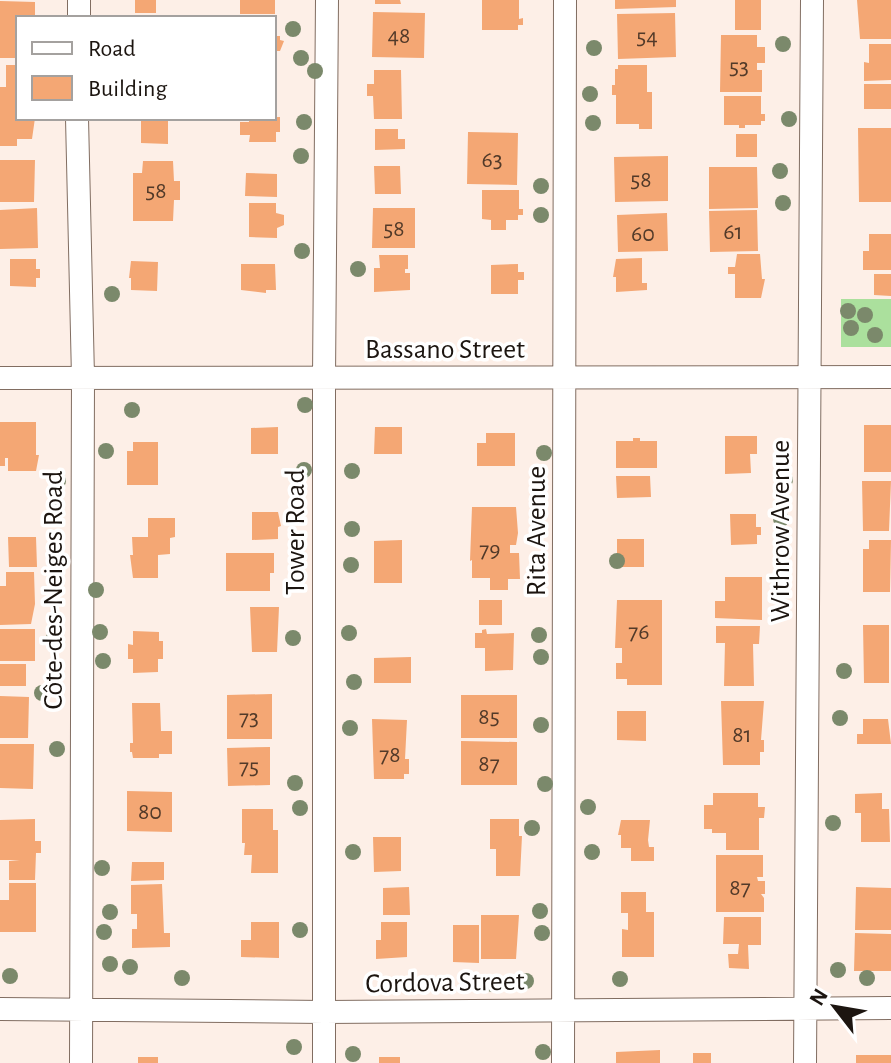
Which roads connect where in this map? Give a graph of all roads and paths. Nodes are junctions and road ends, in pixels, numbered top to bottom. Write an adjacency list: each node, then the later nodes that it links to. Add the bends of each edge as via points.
1 (327, 0): 8 (street, Tower Road)
2 (565, 0): 9 (street, Rita Avenue)
3 (812, 0): 10 (street, Withrow Avenue)
4 (77, 120): 5 (street, Côte-des-Neiges Road)
5 (83, 377): 7 (street, Bassano Street); 8 (street, Bassano Street); 15 (street, Côte-des-Neiges Road)
6 (891, 377): 10 (street, Bassano Street)
7 (0, 378)
8 (324, 378): 9 (street, Bassano Street); 16 (street, Tower Road)
9 (566, 378): 10 (street, Bassano Street); 14 (street, Rita Avenue)
10 (811, 378): 11 (street, Withrow Avenue)
11 (805, 1007): 12 (street, Cordova Street); 14 (street, Cordova Street); 20 (street, Withrow Avenue)
12 (891, 1008)
13 (0, 1009): 15 (street, Cordova Street)
14 (563, 1009): 16 (street, Cordova Street); 19 (street, Rita Avenue)
15 (81, 1011): 16 (street, Cordova Street); 17 (street, Côte-des-Neiges Road)
16 (324, 1012): 18 (street, Tower Road)
17 (81, 1063)
18 (324, 1063)
19 (563, 1063)
20 (805, 1063)

